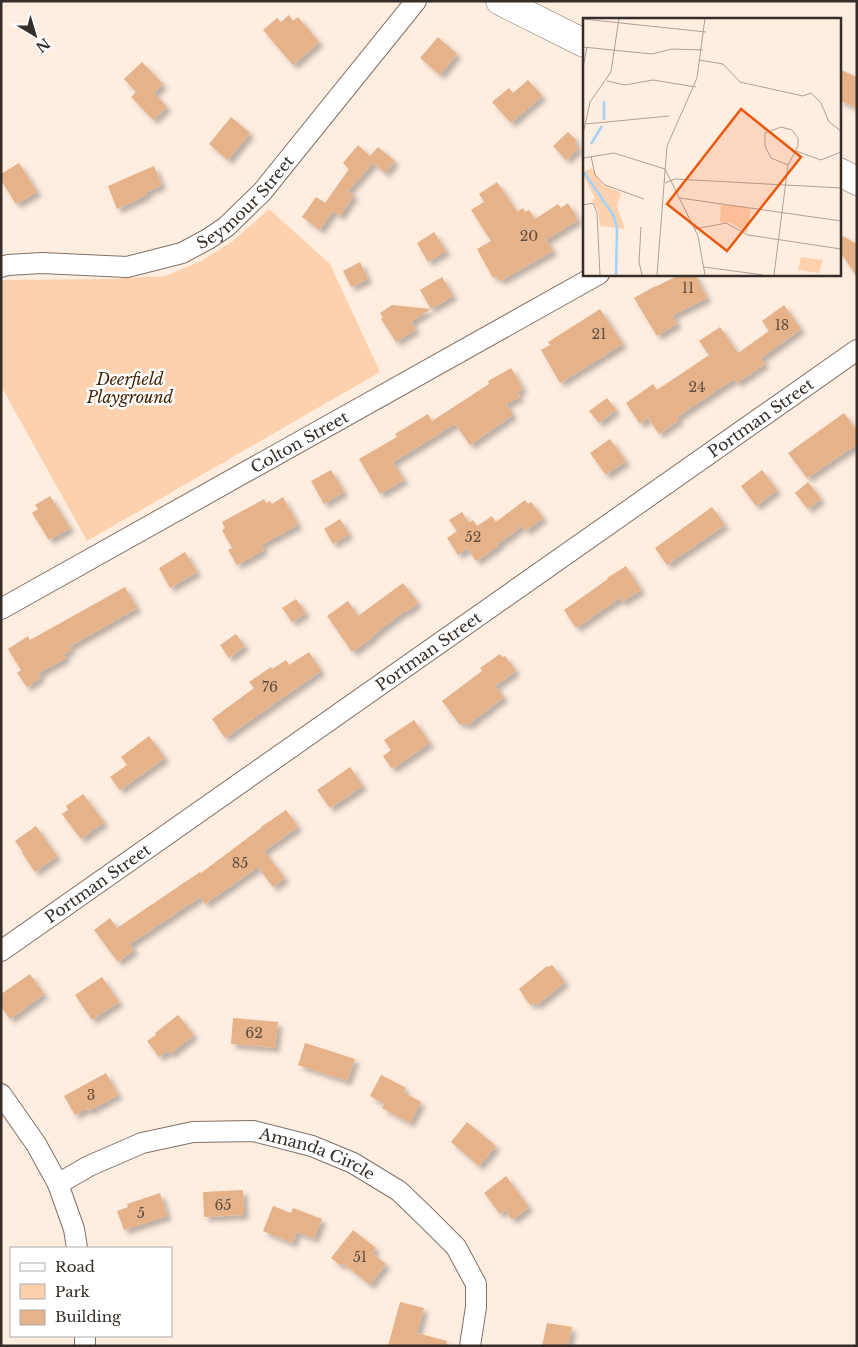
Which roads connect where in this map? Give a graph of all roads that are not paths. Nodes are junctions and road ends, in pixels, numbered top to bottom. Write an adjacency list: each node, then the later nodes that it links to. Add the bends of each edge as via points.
1 (416, 1): 6 (street, Seymour Street, via 262,192 226,227 208,239 182,253 126,267 42,264)
2 (500, 1): 3 (street)
3 (583, 42)
4 (840, 172): 5 (street)
5 (857, 181)
6 (1, 267)
7 (597, 275): 9 (street, Colton Street)
8 (857, 350): 10 (street, Portman Street)
9 (1, 609)
10 (1, 951)
11 (1, 1094): 12 (street, via 36,1144)
12 (58, 1184): 13 (street); 14 (street, Amanda Circle, via 89,1166 142,1143 193,1132 253,1131 312,1146 353,1163 399,1191 456,1247 476,1284)
13 (77, 1247)
14 (470, 1346)

